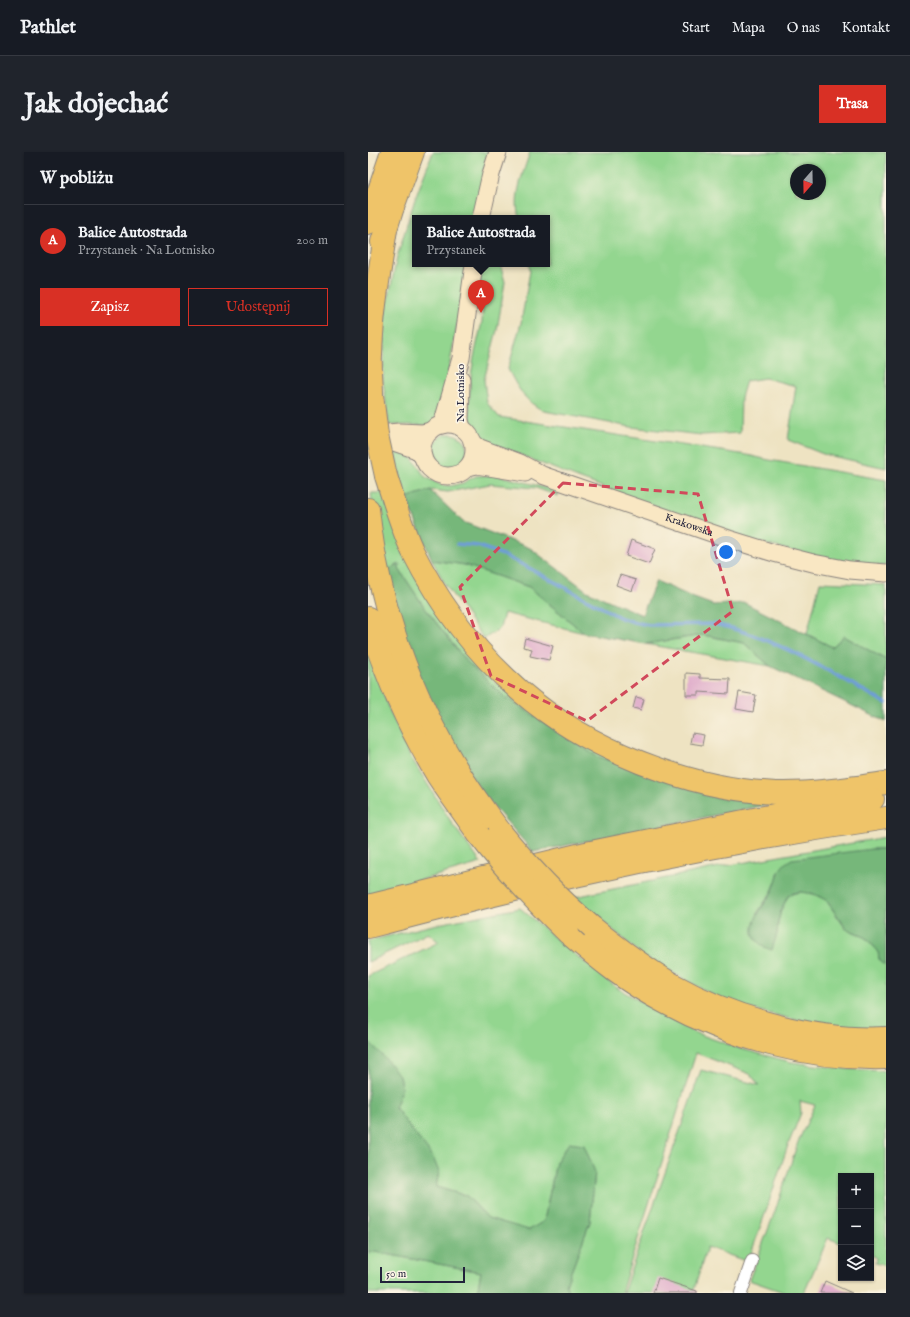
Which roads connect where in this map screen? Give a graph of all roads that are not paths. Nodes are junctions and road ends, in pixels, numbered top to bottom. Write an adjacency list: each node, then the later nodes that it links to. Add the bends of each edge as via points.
1 (392, 152): 5 (highway)
2 (413, 152): 5 (highway, via 392,210)
3 (498, 152): 4 (main road)
4 (482, 215)
5 (377, 226): 7 (highway, via 378,253); 19 (highway, bridge, via 371,356 372,395 386,476 412,549 453,618 478,649 521,692 565,724 607,748 648,766 724,787 776,793)
6 (474, 267): 8 (main road, Na Lotnisko)
7 (368, 296)
8 (461, 358): 9 (main road, Na Lotnisko); 10 (main road, Na Lotnisko)
9 (437, 428): 10 (main road, via 454,425); 11 (main road, via 422,433); 13 (main road, via 426,436)
10 (462, 428): 12 (main road)
11 (370, 435): 13 (main road, via 417,450)
12 (472, 442): 14 (main road, via 474,455); 15 (main road, Krakowska, via 480,448 520,463)
13 (423, 457): 14 (main road, via 427,465 442,476 456,475)
14 (468, 467): 15 (main road, Krakowska, via 477,465)
15 (542, 475): 17 (main road, Krakowska, via 774,553 850,570)
16 (368, 509): 26 (highway, bridge, via 374,550 391,626 428,719 481,806 545,884 615,946 652,972 694,996 789,1028 829,1035)
17 (886, 573)
18 (368, 618): 27 (highway, bridge, via 393,688 437,774 479,836 512,876 568,933 635,985 705,1022 753,1039 807,1052 853,1058)
19 (886, 783)
20 (886, 797): 24 (highway, via 779,814 614,847)
21 (886, 818): 22 (highway)
22 (848, 823): 23 (highway); 25 (highway, via 603,870)
23 (886, 825)
24 (368, 906)
25 (368, 927)
26 (886, 1038)
27 (886, 1058)
28 (752, 1261): 29 (street)
29 (741, 1293)

